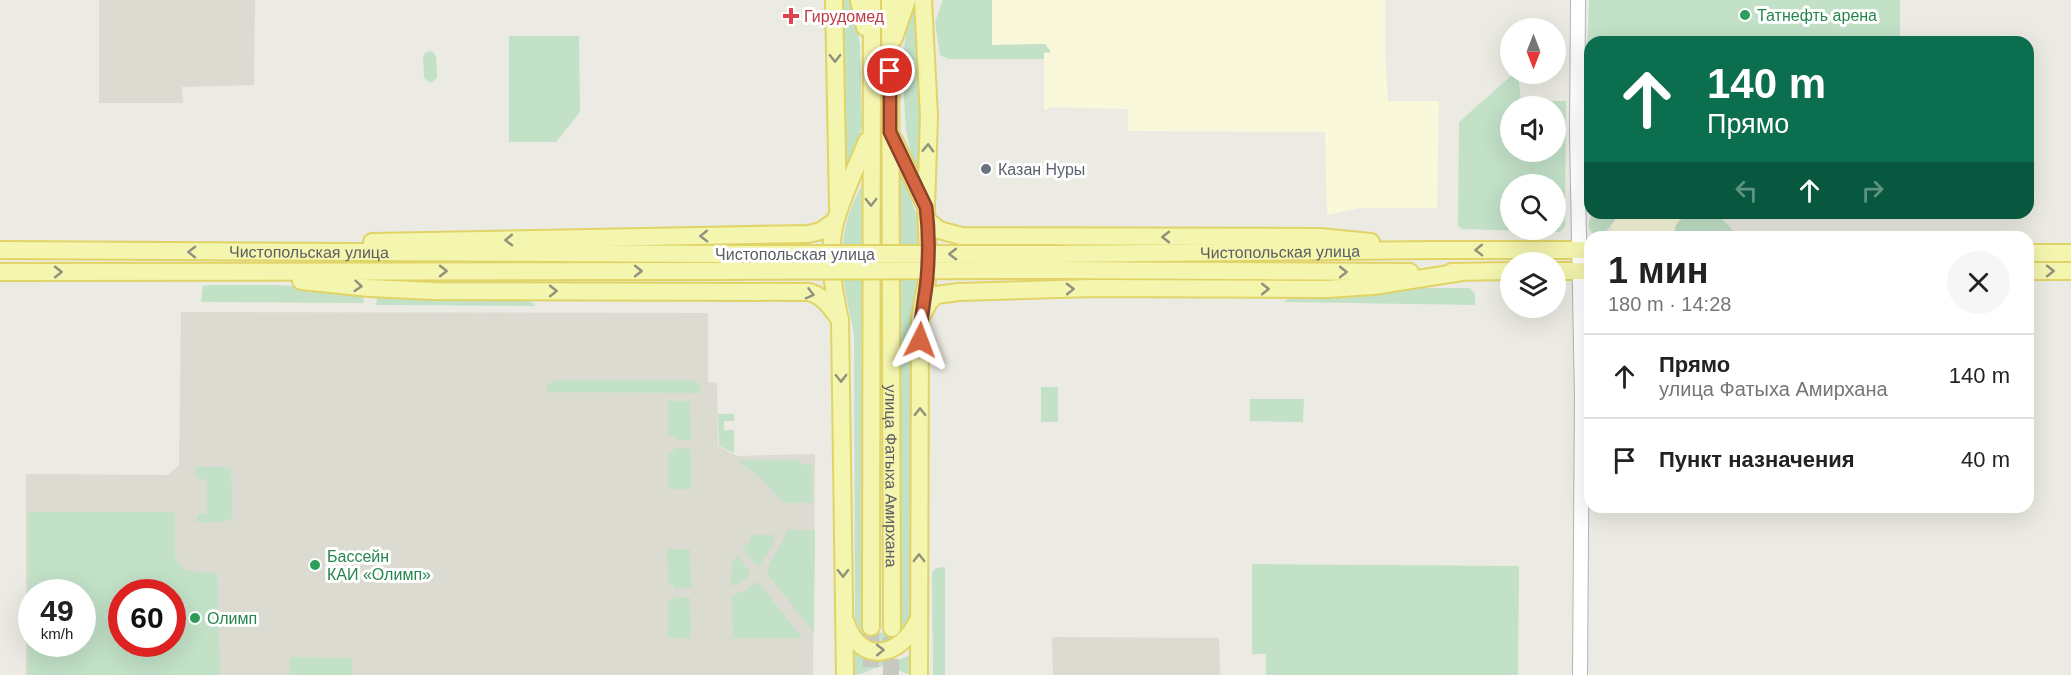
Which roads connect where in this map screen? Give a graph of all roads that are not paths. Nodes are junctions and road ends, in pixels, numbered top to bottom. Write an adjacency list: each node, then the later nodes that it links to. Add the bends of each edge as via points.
1 (834, 0): 13 (main road, one-way to 13)
2 (860, 0): 9 (main road)
3 (872, 0): 9 (main road, улица Фатыха Амирхана)
4 (890, 0): 8 (main road, улица Фатыха Амирхана)
5 (908, 0): 8 (main road)
6 (923, 0): 12 (main road, one-way to 6, via 929,116)
7 (1578, 0): 16 (street, via 1577,134)
8 (889, 51): 11 (main road, улица Фатыха Амирхана)
9 (872, 60): 10 (main road, улица Фатыха Амирхана)
10 (871, 132): 13 (main road); 40 (main road, улица Фатыха Амирхана, one-way to 40)
11 (890, 132): 12 (main road); 41 (main road, улица Фатыха Амирхана)
12 (926, 213): 15 (main road, via 939,230 961,236); 36 (main road, via 927,273)
13 (837, 217): 14 (main road, via 815,233); 37 (main road, via 831,268)
14 (762, 234): 20 (main road, one-way to 20, via 342,243); 34 (main road, via 778,251 782,266 778,280)
15 (1011, 236): 18 (main road, one-way to 15, via 1320,237); 33 (main road, via 999,241 989,259 999,283)
16 (1584, 236)
17 (0, 250): 20 (main road, Чистопольская улица, one-way to 17)
18 (1434, 250): 19 (main road, Чистопольская улица, one-way to 18); 24 (main road, Чистопольская улица)
19 (1584, 250)
20 (313, 253): 23 (main road, Чистопольская улица)
21 (2034, 253): 22 (main road)
22 (2071, 253)
23 (717, 262): 24 (main road, Чистопольская улица, bridge); 30 (main road, Чистопольская улица, one-way to 23)
24 (1054, 262): 31 (main road, Чистопольская улица, one-way to 31)
25 (1566, 271): 26 (main road)
26 (1584, 271)
27 (2034, 271): 28 (main road, one-way to 28)
28 (2071, 271)
29 (0, 272): 30 (main road, Чистопольская улица, one-way to 30)
30 (237, 272): 34 (main road, one-way to 34, via 370,288 434,291)
31 (1462, 272): 32 (main road, Чистопольская улица); 33 (main road, one-way to 31, via 1327,289)
32 (1500, 272)
33 (1012, 290): 36 (main road, via 936,295)
34 (765, 291): 37 (main road, one-way to 37, via 816,294)
35 (1584, 313): 44 (street)
36 (920, 318): 39 (main road, one-way to 36)
37 (840, 320): 38 (main road, one-way to 38)
38 (844, 616): 39 (main road, one-way to 39, via 855,639 870,650 880,651 898,646 912,633); 42 (main road)
39 (919, 617): 43 (main road)
40 (871, 627)
41 (892, 628)
42 (845, 675)
43 (919, 675)
44 (1580, 675)

